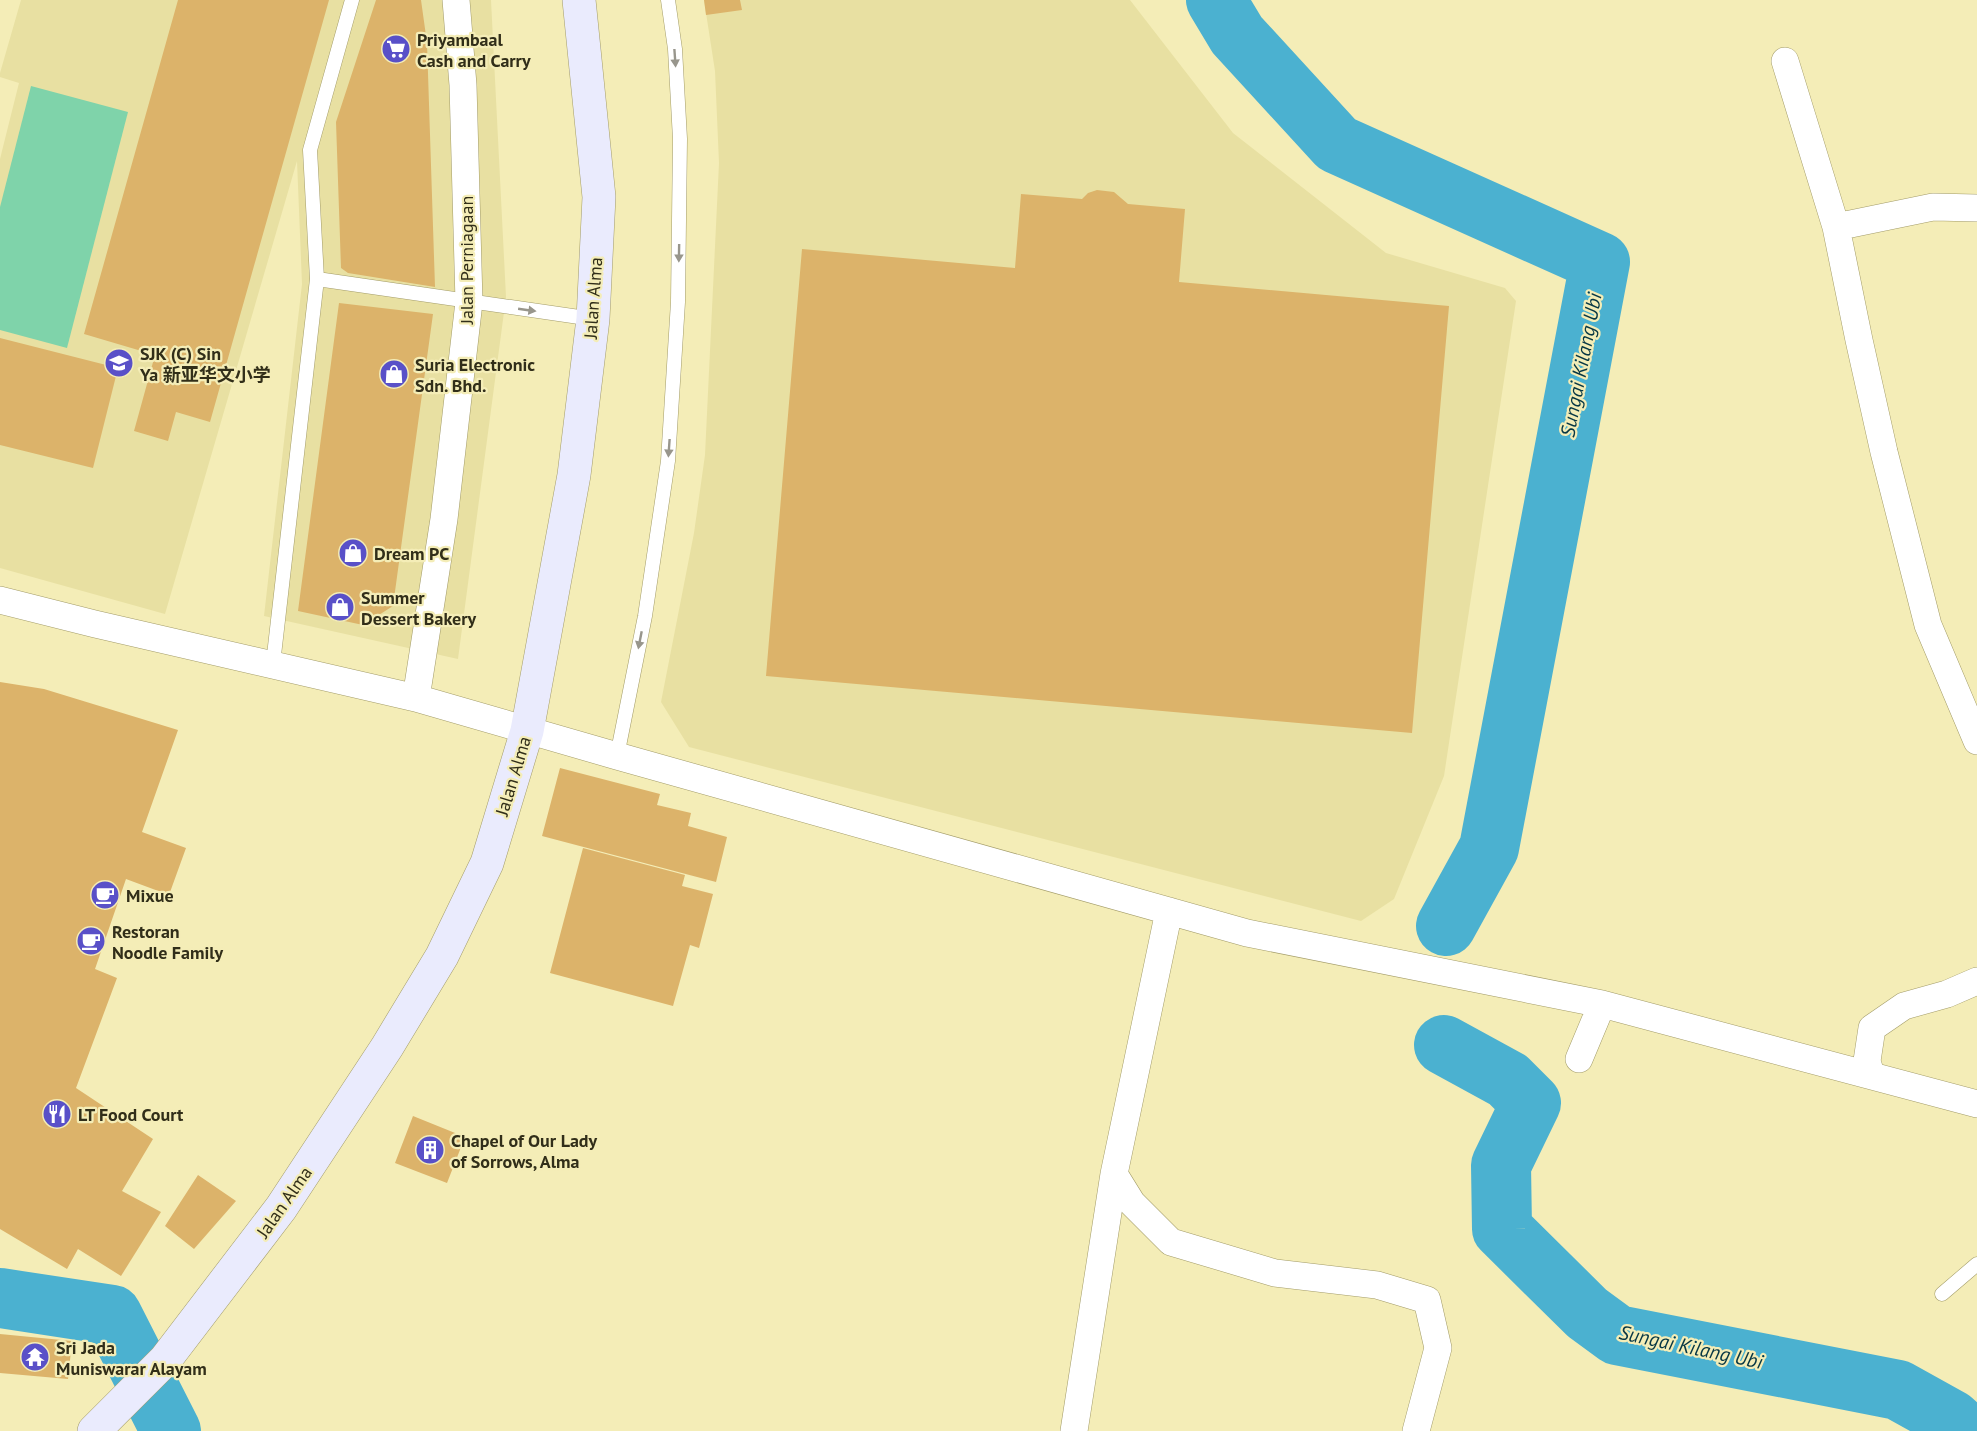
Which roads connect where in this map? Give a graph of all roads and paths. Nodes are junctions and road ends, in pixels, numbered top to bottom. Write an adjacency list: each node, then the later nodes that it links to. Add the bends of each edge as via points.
1 (352, 0): 8 (lane, via 310,150)
2 (456, 0): 9 (street, Jalan Perniagaan, via 463,85)
3 (579, 0): 10 (main road, Jalan Alma, via 599,197)
4 (668, 0): 16 (lane, one-way to 16, via 680,139 678,302 668,461 645,616)
5 (1785, 61): 7 (street)
6 (1977, 208): 7 (street, via 1933,207)
7 (1836, 227): 15 (street, via 1884,452 1928,625)
8 (317, 279): 9 (lane); 12 (lane)
9 (469, 302): 10 (lane, one-way to 10); 13 (street, Jalan Perniagaan, via 444,519)
10 (593, 319): 14 (main road, Jalan Alma, via 574,475)
11 (0, 600): 12 (street)
12 (273, 664): 13 (street)
13 (416, 698): 14 (street)
14 (527, 731): 16 (street); 26 (main road, Jalan Alma, via 487,863 442,956 387,1047 281,1208 165,1360)
15 (1977, 741)
16 (617, 756): 17 (street)
17 (1169, 911): 19 (street, via 1247,933); 23 (street)
18 (1977, 981): 21 (street, via 1904,1006 1872,1028 1867,1061)
19 (1602, 1004): 20 (street); 21 (street)
20 (1579, 1059)
21 (1871, 1075): 22 (street)
22 (1977, 1104)
23 (1114, 1174): 27 (street); 28 (street, via 1132,1203 1171,1242 1275,1273 1377,1285 1427,1300 1438,1348)
24 (1977, 1264): 25 (lane)
25 (1942, 1294)
26 (104, 1420)
27 (1074, 1431)
28 (1416, 1431)

